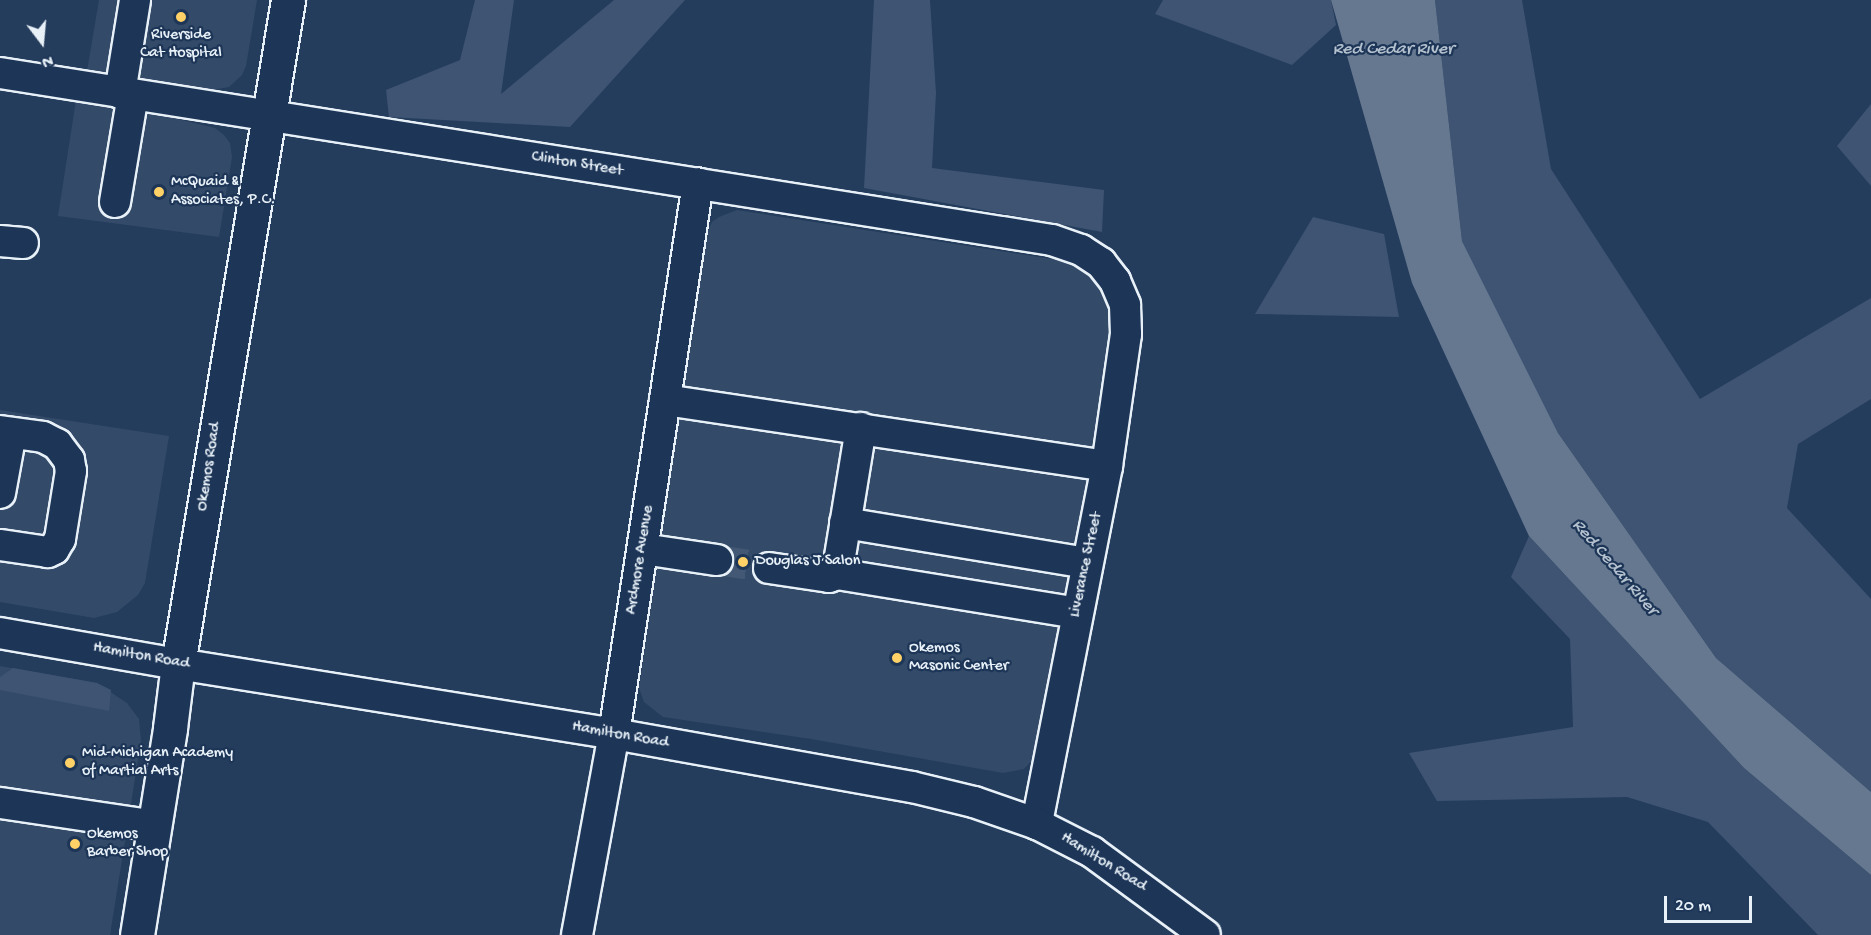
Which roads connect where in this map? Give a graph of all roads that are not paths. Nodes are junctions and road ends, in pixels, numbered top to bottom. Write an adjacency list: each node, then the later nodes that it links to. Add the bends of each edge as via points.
1 (135, 0): 4 (street)
2 (288, 0): 5 (main road, Okemos Road)
3 (0, 73): 4 (street, Clinton Street)
4 (126, 94): 5 (street, Clinton Street); 7 (street)
5 (270, 117): 6 (street, Clinton Street); 23 (main road, Okemos Road)
6 (698, 183): 8 (street, Clinton Street, via 1052,240 1081,250 1101,263); 9 (street, Ardmore Avenue)
7 (115, 202)
8 (1125, 305): 12 (street, Liverance Street, via 1126,334)
9 (665, 400): 10 (street); 16 (street, Ardmore Avenue)
10 (861, 428): 12 (street); 14 (street)
11 (5, 432): 13 (street); 15 (street, via 43,437 57,444 69,460 71,471 60,539 54,549 48,552)
12 (1107, 466): 18 (street, Liverance Street)
13 (0, 493)
14 (846, 523): 18 (street); 20 (street)
15 (0, 545)
16 (643, 549): 17 (street); 24 (street, Ardmore Avenue)
17 (717, 560)
18 (1087, 563): 21 (street, Liverance Street)
19 (769, 568): 20 (street, via 829,577)
20 (837, 574): 21 (street)
21 (1077, 613): 26 (street, Liverance Street)
22 (0, 633): 23 (street, Hamilton Road)
23 (177, 664): 24 (street, Hamilton Road); 27 (main road, Okemos Road)
24 (614, 734): 26 (street, Hamilton Road, via 912,788 974,802); 29 (street, Ardmore Avenue)
25 (0, 803): 27 (street)
26 (1037, 824): 30 (street, Hamilton Road, via 1092,852)
27 (155, 826): 28 (main road, Okemos Road)
28 (137, 935)
29 (578, 935)
30 (1205, 935)

